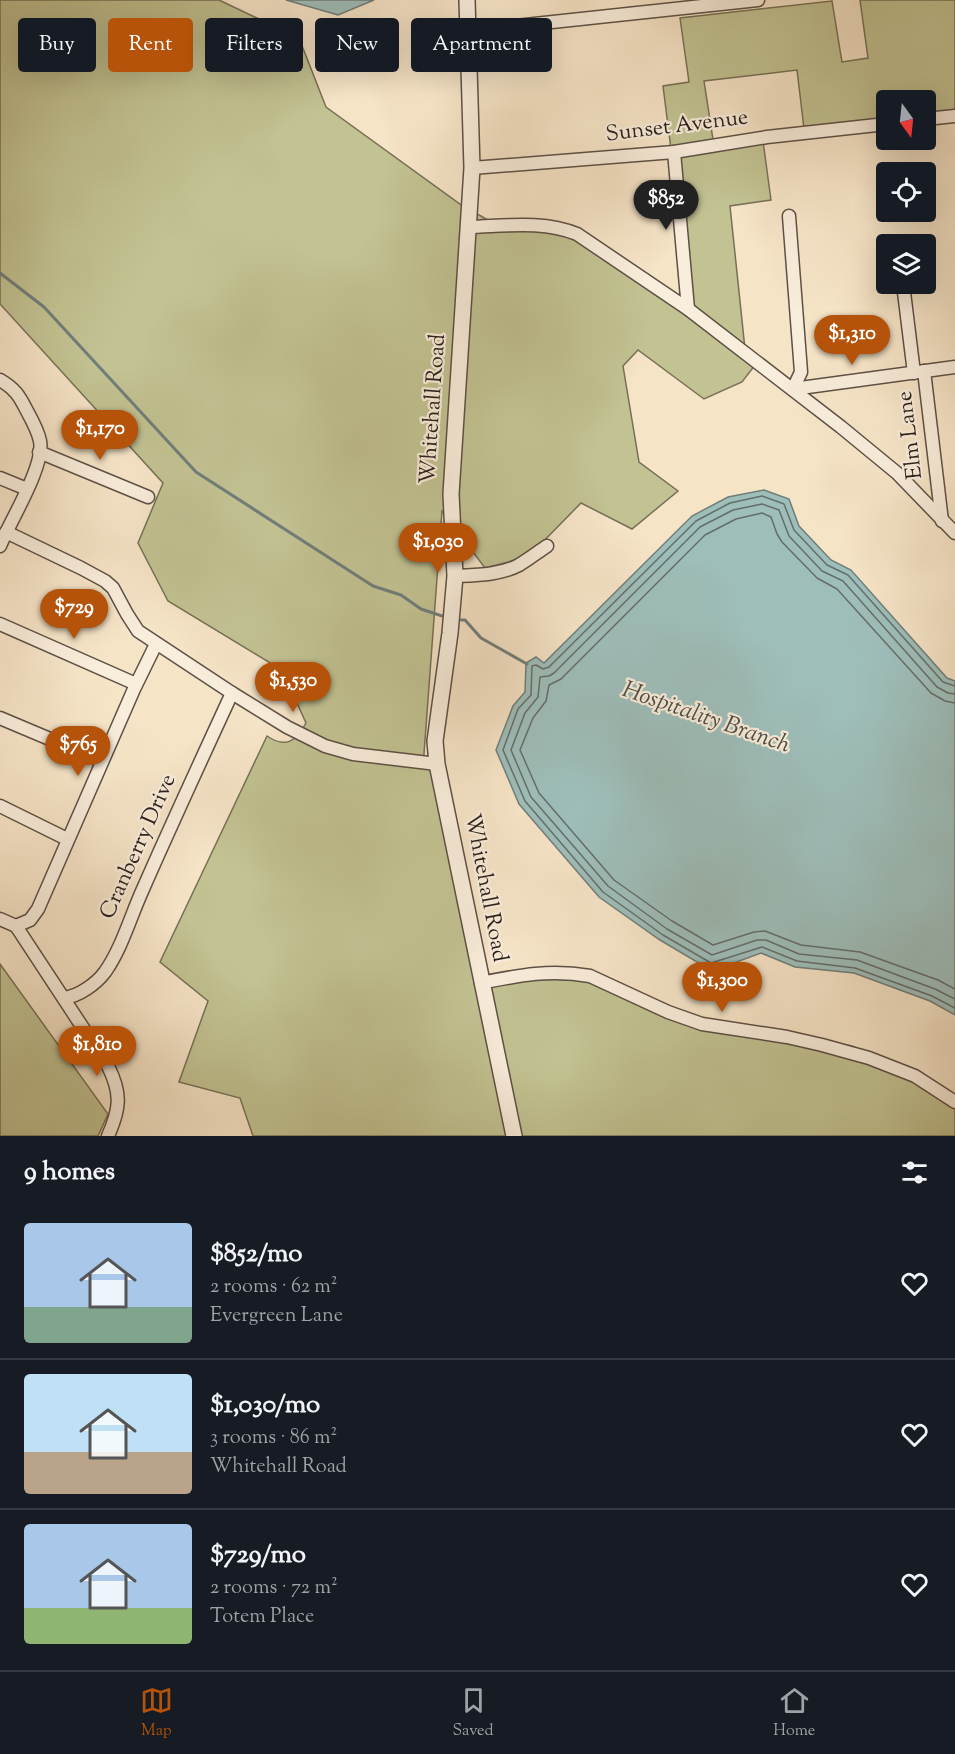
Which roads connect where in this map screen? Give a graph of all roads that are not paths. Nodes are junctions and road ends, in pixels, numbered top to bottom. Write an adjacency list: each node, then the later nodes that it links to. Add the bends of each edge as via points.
1 (467, 0): 3 (street, Whitehall Road)
2 (758, 0): 4 (street)
3 (468, 18)
4 (552, 22)
5 (470, 72): 10 (street, Whitehall Road)
6 (955, 116): 7 (street)
7 (936, 119)
8 (876, 125): 9 (street, Sunset Avenue)
9 (674, 152): 10 (street, Sunset Avenue); 14 (street)
10 (472, 168): 12 (street, Whitehall Road)
11 (789, 216): 18 (street, via 801,372)
12 (469, 227): 14 (street, via 562,228 578,234); 28 (street, Whitehall Road, via 451,494)
13 (905, 294): 16 (street, Elm Lane)
14 (688, 309): 18 (street)
15 (955, 367): 16 (street)
16 (919, 372): 18 (street); 23 (street, Elm Lane)
17 (0, 380): 19 (street, via 17,392 40,442)
18 (793, 389): 23 (street, via 897,474)
19 (39, 452): 21 (street); 22 (street)
20 (0, 478): 21 (street)
21 (27, 489): 24 (street)
22 (148, 497)
23 (942, 521): 25 (street)
24 (6, 532): 26 (street); 30 (street, via 105,581 138,631)
25 (955, 533)
26 (0, 546)
27 (547, 546): 28 (street, via 505,571)
28 (455, 576): 35 (street, Whitehall Road, via 435,741)
29 (0, 624): 31 (street)
30 (156, 644): 31 (street); 32 (street)
31 (136, 684): 34 (street)
32 (232, 693): 35 (street, via 325,746 353,754); 41 (street, Cranberry Drive, via 111,964 94,984)
33 (0, 718): 34 (street)
34 (102, 761): 37 (street)
35 (437, 764): 40 (street, Whitehall Road)
36 (0, 806): 37 (street)
37 (67, 839): 39 (street, via 38,909 30,920)
38 (0, 919): 39 (street)
39 (16, 926): 41 (street)
40 (482, 983): 42 (street, via 542,972 590,976 702,1024 787,1037 870,1058 904,1071); 44 (street, Whitehall Road)
41 (64, 998): 43 (street, via 115,1081 118,1105)
42 (955, 1102)
43 (108, 1136)
44 (513, 1136)

